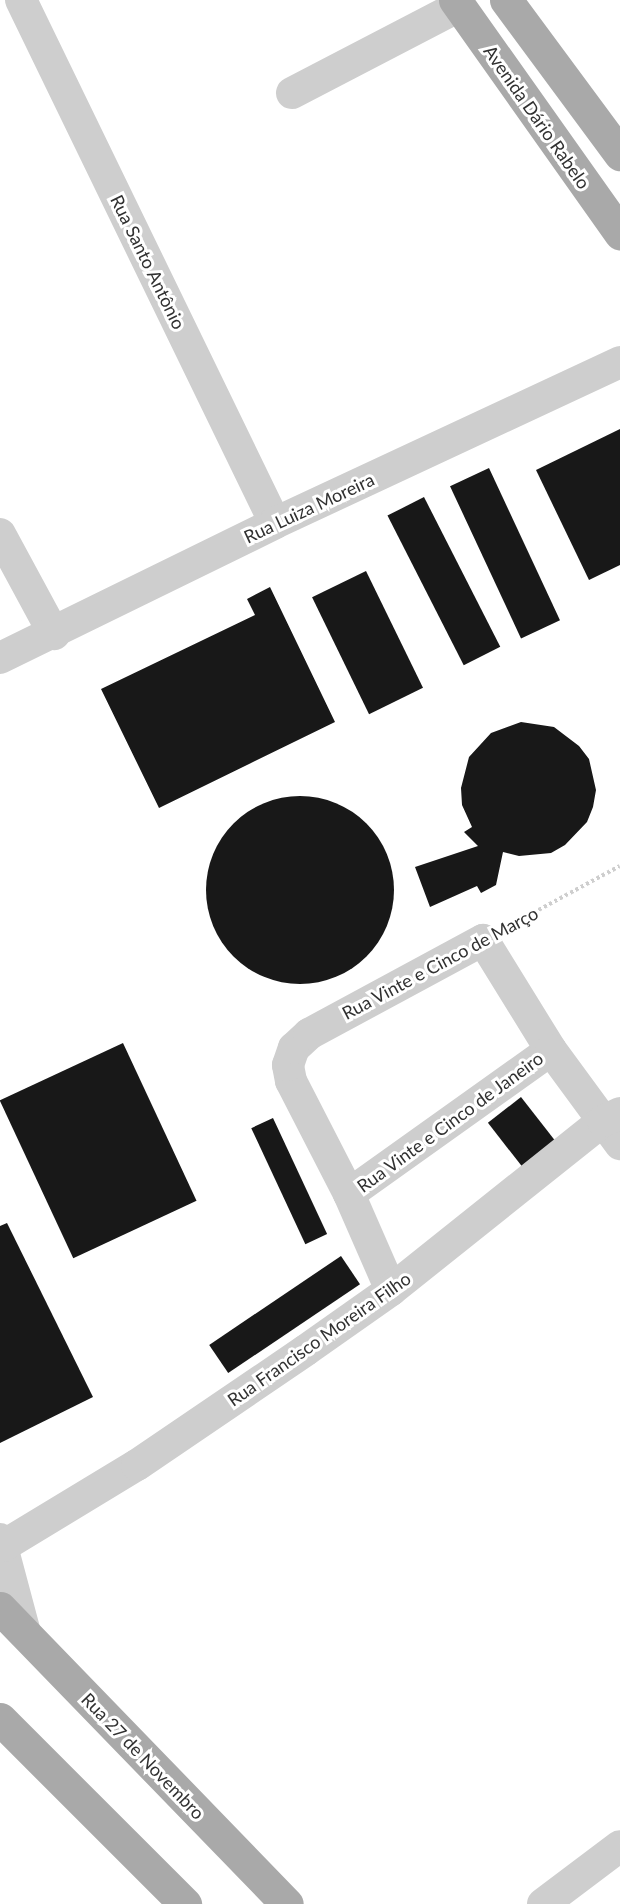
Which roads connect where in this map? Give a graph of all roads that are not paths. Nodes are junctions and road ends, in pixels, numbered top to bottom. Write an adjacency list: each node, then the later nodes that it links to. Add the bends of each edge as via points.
1 (21, 0): 8 (street, Rua Santo Antônio)
2 (506, 0): 5 (main road)
3 (457, 3): 4 (street); 6 (main road, Avenida Dário Rabelo)
4 (292, 93)
5 (620, 154)
6 (620, 233)
7 (620, 362): 8 (street, Rua Luiza Moreira)
8 (275, 523): 10 (street, Rua Luiza Moreira)
9 (0, 534): 10 (street)
10 (54, 634): 11 (street, Rua Luiza Moreira)
11 (0, 658)
12 (551, 1050): 13 (street); 14 (street, Rua Vinte e Cinco de Janeiro); 14 (street, Rua Vinte e Cinco de Março, via 483,940 309,1034 294,1048 288,1065 291,1081)
13 (614, 1126): 15 (street, Rua Francisco Moreira Filho)
14 (349, 1194): 15 (street)
15 (391, 1290): 16 (street, Rua Francisco Moreira Filho, via 137,1465)
16 (2, 1542): 18 (street)
17 (0, 1608): 18 (main road, Rua 27 de Novembro)
18 (25, 1633): 22 (main road, Rua 27 de Novembro)
19 (0, 1719): 21 (main road)
20 (620, 1846): 23 (street)
21 (185, 1904)
22 (287, 1904)
23 (543, 1904)

